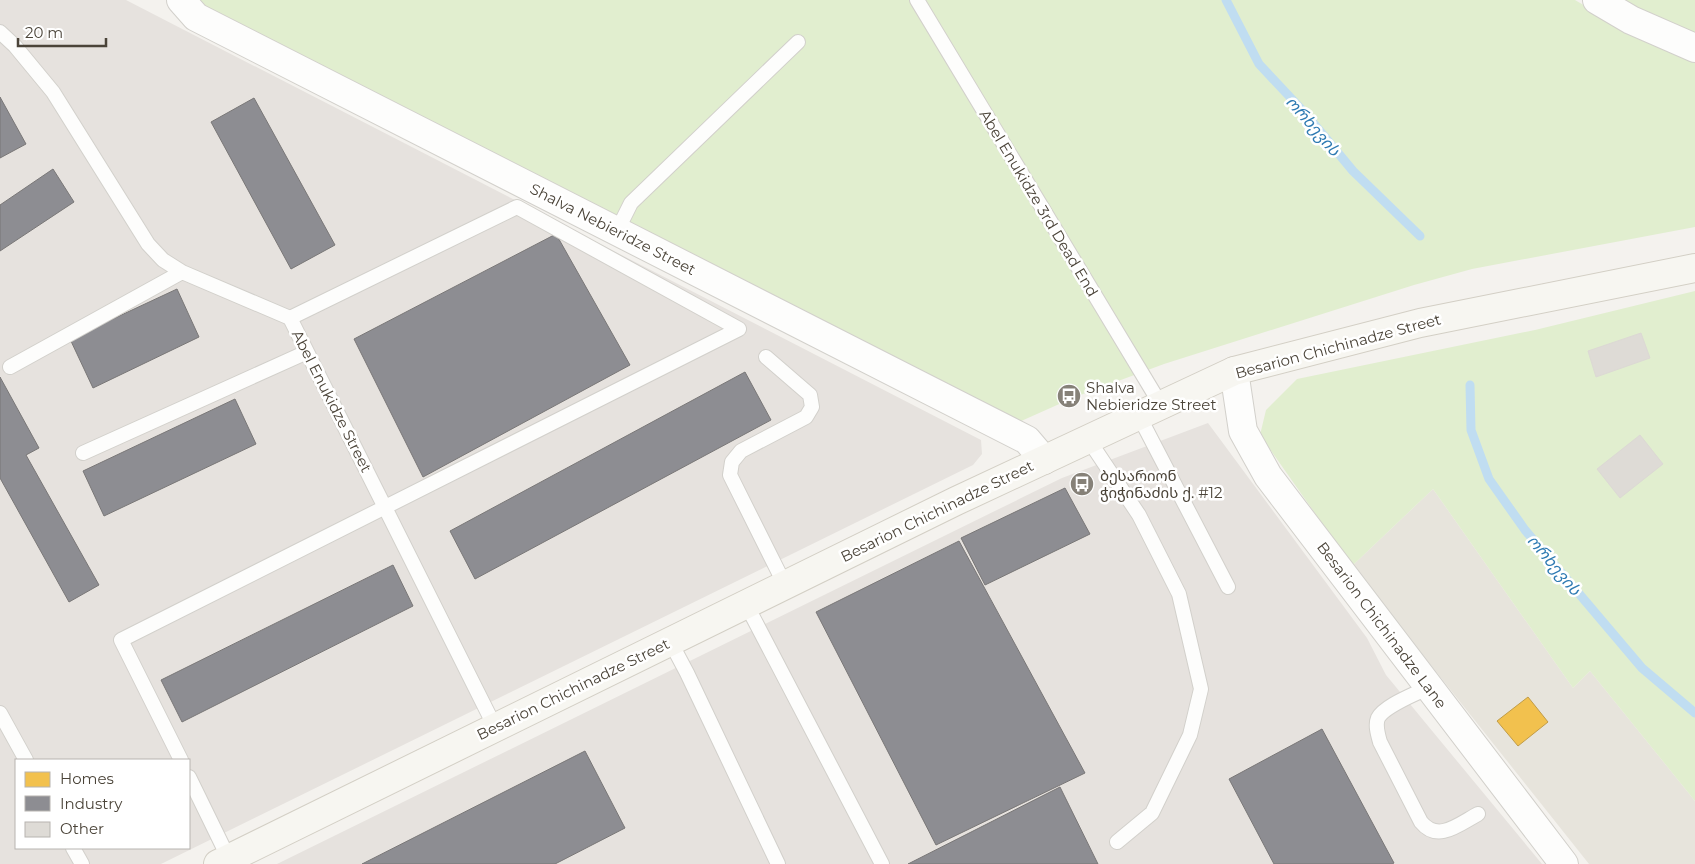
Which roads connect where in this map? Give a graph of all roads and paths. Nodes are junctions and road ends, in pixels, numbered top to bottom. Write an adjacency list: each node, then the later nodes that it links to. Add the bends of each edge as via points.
1 (181, 0): 7 (street, Shalva Nebieridze Street, via 196,17)
2 (917, 0): 15 (lane, Abel Enukidze 3rd Dead End)
3 (1597, 0): 6 (street, via 1631,20)
4 (0, 32): 9 (lane, Abel Enukidze Street, via 53,92 148,244 163,260)
5 (798, 42): 7 (lane, via 630,203)
6 (1695, 48)
7 (617, 231): 18 (street, Shalva Nebieridze Street, via 1027,440)
8 (1695, 268): 14 (street, Besarion Chichinadze Street, via 1420,323)
9 (182, 272): 10 (lane, Abel Enukidze Street); 13 (lane)
10 (290, 318): 11 (lane, Abel Enukidze Street); 19 (lane, via 517,207 739,329)
11 (307, 352): 17 (lane); 19 (lane, Abel Enukidze Street)
12 (766, 357): 20 (lane, via 810,395 812,407 806,417 741,451 732,462 730,475)
13 (10, 366)
14 (1234, 371): 15 (street, Besarion Chichinadze Street); 24 (street, Besarion Chichinadze Lane, via 1243,431 1268,476)
15 (1150, 411): 16 (street, Besarion Chichinadze Street); 21 (lane, Abel Enukidze 3rd Dead End)
16 (1088, 439): 18 (street, Besarion Chichinadze Street); 31 (lane, via 1139,514 1179,594 1201,689 1190,734 1152,813)
17 (83, 453)
18 (1044, 460): 20 (street, Besarion Chichinadze Street)
19 (386, 508): 26 (lane, Abel Enukidze Street); 28 (lane, via 121,640)
20 (785, 585): 22 (street, Besarion Chichinadze Street)
21 (1228, 587)
22 (746, 604): 23 (street, Besarion Chichinadze Street); 36 (lane)
23 (670, 642): 26 (street, Besarion Chichinadze Street); 35 (lane)
24 (1429, 687): 30 (lane, via 1389,708 1378,718 1380,742 1427,829 1437,833 1448,830); 37 (street, Besarion Chichinadze Lane)
25 (0, 713): 27 (lane)
26 (495, 727): 33 (street, Besarion Chichinadze Street)
27 (25, 759)
28 (180, 759)
29 (190, 779): 33 (lane)
30 (1478, 814)
31 (1117, 842)
32 (74, 849): 34 (lane)
33 (224, 861)
34 (82, 864)
35 (778, 864)
36 (882, 864)
37 (1564, 864)

